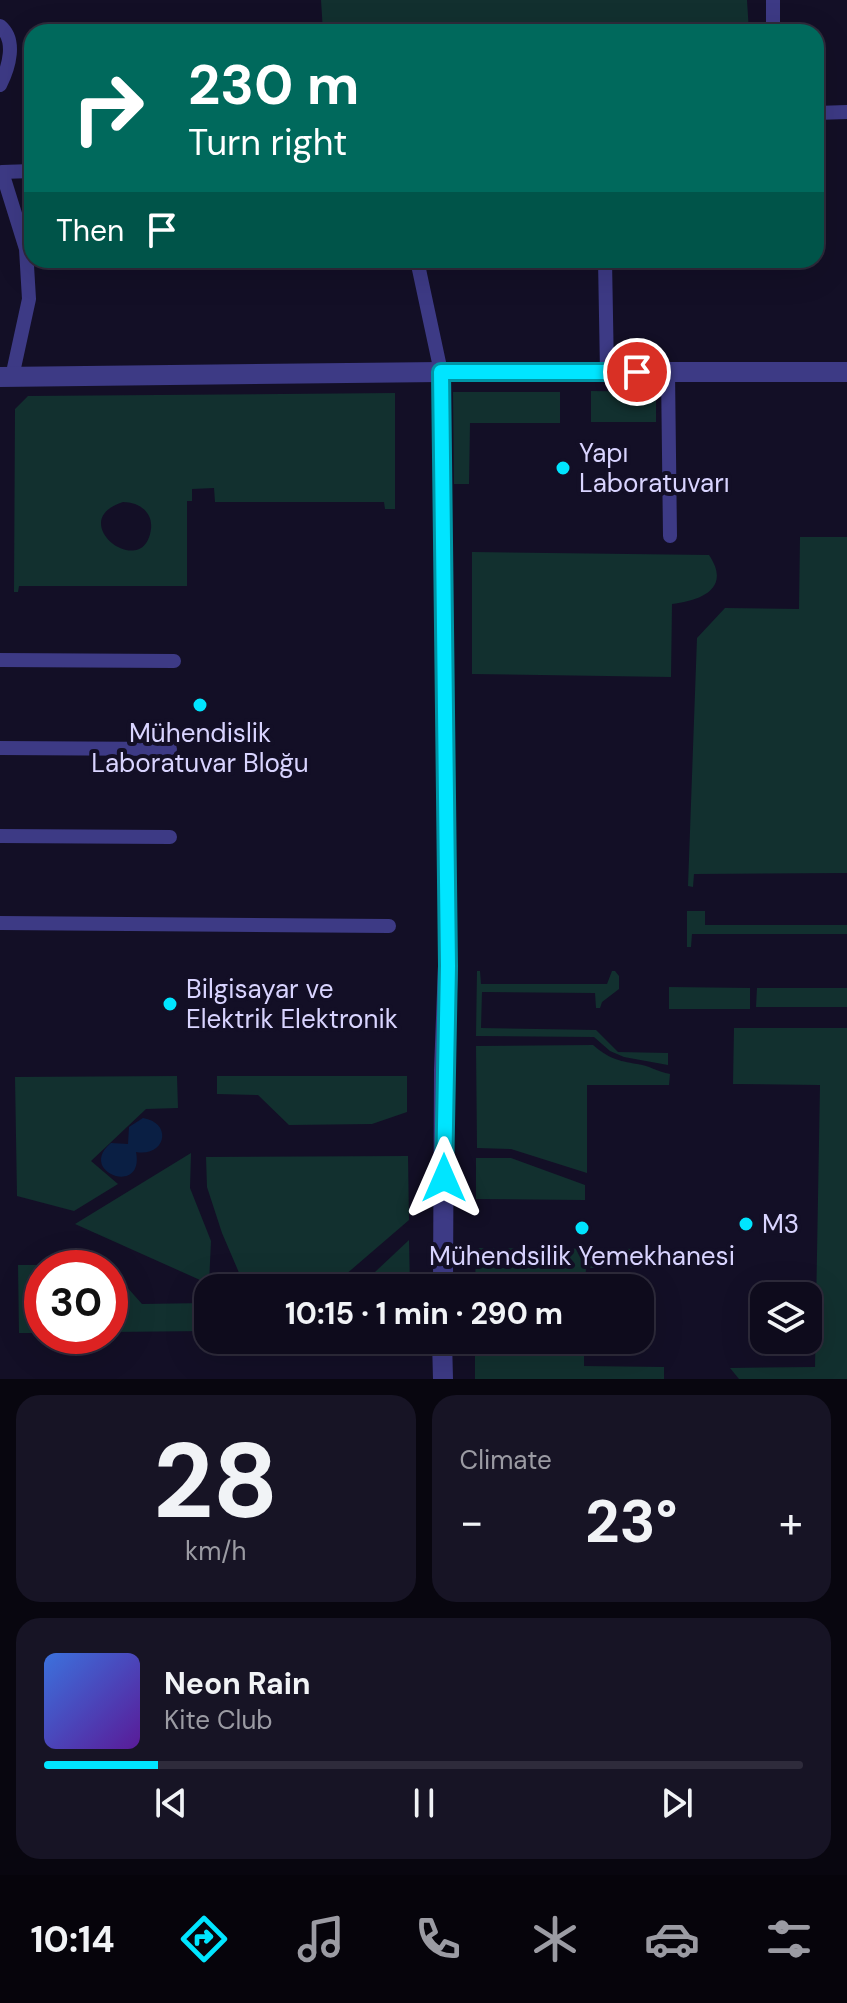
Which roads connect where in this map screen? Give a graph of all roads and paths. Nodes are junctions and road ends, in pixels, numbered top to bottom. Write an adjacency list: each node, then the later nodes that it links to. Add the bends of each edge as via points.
1 (773, 0): 2 (lane)
2 (773, 24)
3 (0, 26): 4 (lane, via 10,47)
4 (0, 85)
5 (847, 112): 6 (lane)
6 (824, 113)
7 (1, 168): 8 (lane); 9 (lane)
8 (24, 170)
9 (24, 243)
10 (27, 268): 17 (lane, via 29,299)
11 (419, 268): 13 (lane)
12 (605, 268): 14 (lane)
13 (441, 372): 14 (street); 17 (street); 27 (lane)
14 (607, 372): 15 (street)
15 (668, 372): 16 (street); 18 (lane)
16 (847, 372)
17 (6, 377)
18 (670, 536)
19 (0, 660): 20 (lane)
20 (174, 661)
21 (0, 748): 22 (lane)
22 (170, 749)
23 (0, 836): 24 (lane)
24 (170, 837)
25 (0, 923): 26 (lane)
26 (389, 926)
27 (448, 966): 28 (street)
28 (443, 1274)
29 (442, 1354): 30 (street)
30 (443, 1379)

